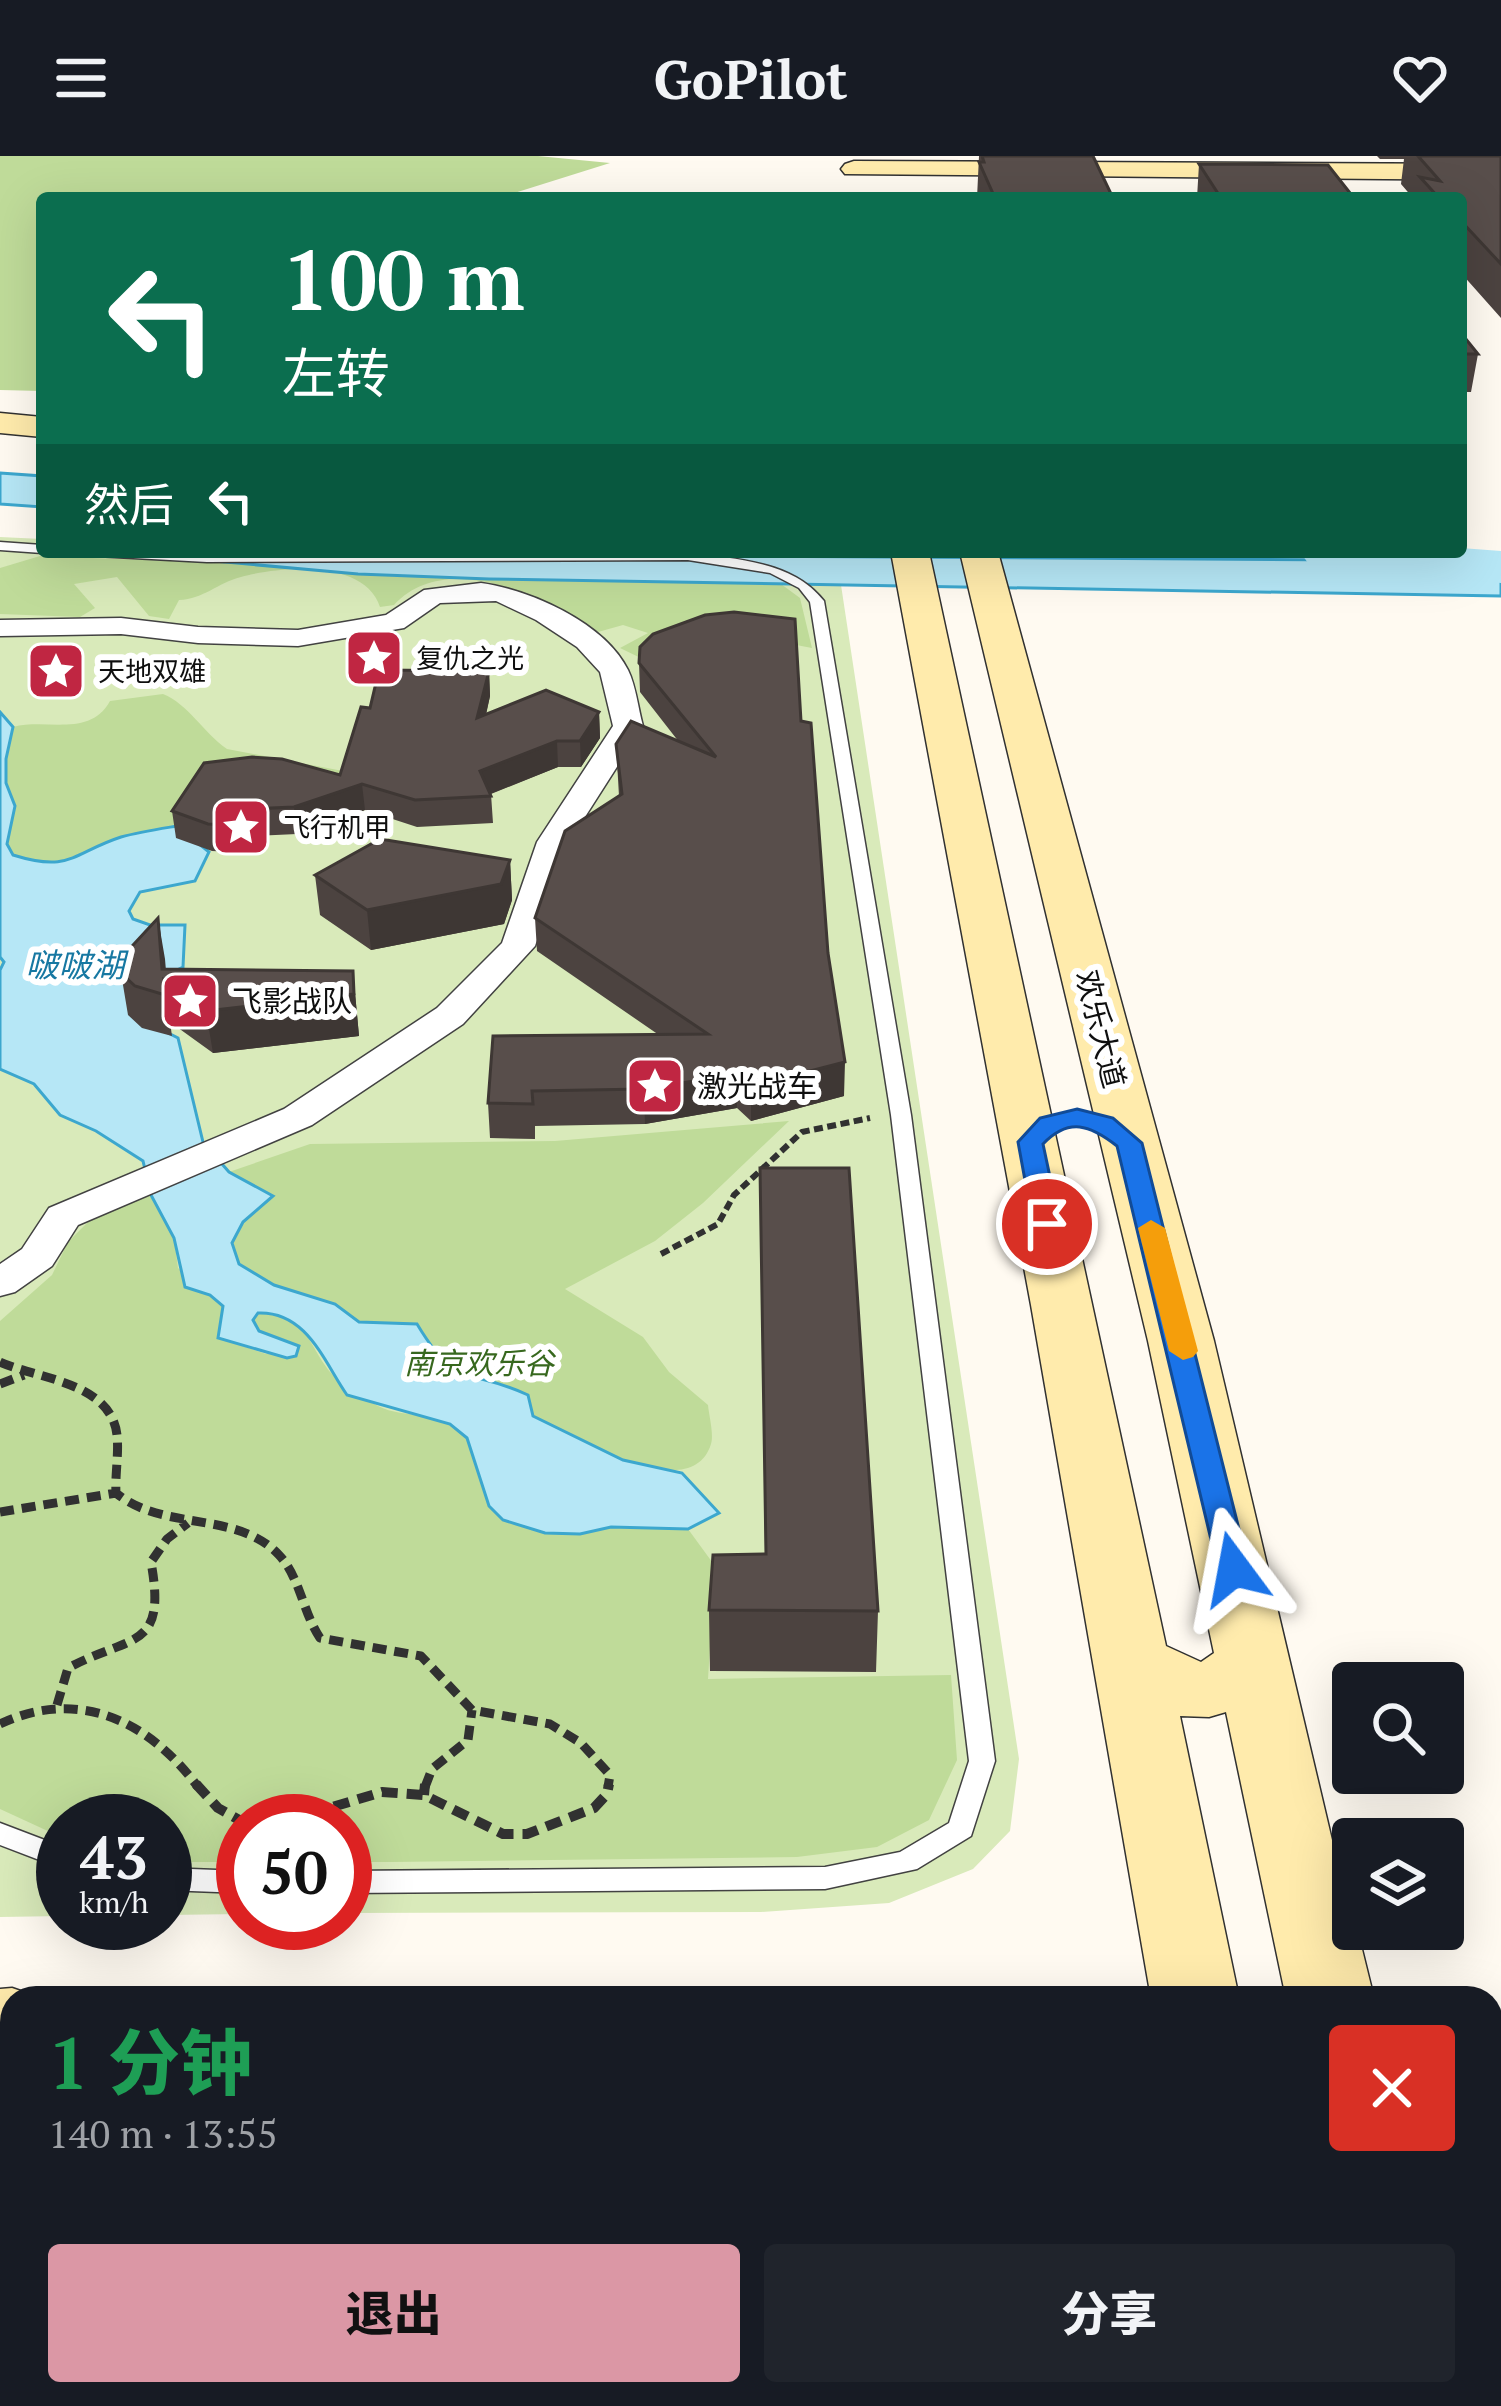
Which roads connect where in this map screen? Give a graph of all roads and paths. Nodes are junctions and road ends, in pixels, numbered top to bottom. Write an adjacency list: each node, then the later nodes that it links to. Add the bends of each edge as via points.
1 (857, 163): 2 (main road)
2 (901, 163): 3 (main road)
3 (1501, 172)
4 (0, 423): 5 (main road)
5 (36, 426)
6 (0, 440): 7 (main road)
7 (36, 443)
8 (0, 546): 9 (lane)
9 (36, 549)
10 (701, 558): 16 (lane, via 755,566 803,585 817,602)
11 (946, 558): 14 (main road, 欢乐大道)
12 (946, 558): 15 (main road, 欢乐大道)
13 (0, 628): 20 (street, via 122,626 298,638 394,622 433,596 482,590 546,614 587,641 614,670 628,726 554,842 518,946 450,1016 298,1117 63,1217 37,1257)
14 (955, 766): 15 (main road, via 998,785); 17 (main road, 欢乐大道)
15 (1033, 769): 18 (main road, 欢乐大道)
16 (901, 1114): 19 (path, via 802,1132 734,1195 718,1224); 37 (lane, via 982,1761 961,1829 907,1861 825,1878)
17 (1030, 1142): 18 (main road, via 1049,1123 1077,1117); 28 (main road, 欢乐大道)
18 (1129, 1143): 27 (main road, 欢乐大道)
19 (661, 1254)
20 (0, 1283)
21 (0, 1362): 22 (path)
22 (24, 1375): 23 (path); 24 (path, via 80,1388 105,1403 116,1428)
23 (0, 1384)
24 (116, 1493): 25 (path, via 74,1506); 26 (path, via 146,1516)
25 (0, 1512)
26 (190, 1522): 29 (path, via 151,1562 159,1606 152,1624 68,1668); 30 (path, via 278,1553 320,1638 421,1656)
27 (1255, 1660): 28 (main road, via 1231,1683 1197,1693); 39 (main road, 欢乐大道)
28 (1132, 1661): 38 (main road, 欢乐大道)
29 (57, 1706): 31 (path, via 26,1709); 34 (path, via 90,1709 164,1746)
30 (472, 1711): 33 (path, via 468,1740 434,1766 423,1780); 33 (path, via 551,1723 593,1752 610,1775 607,1793 594,1808 514,1834)
31 (0, 1724)
32 (372, 1795): 33 (path)
33 (424, 1796)
34 (216, 1809)
35 (0, 1834): 36 (lane)
36 (36, 1848)
37 (372, 1882)
38 (1193, 1986)
39 (1327, 1986)

